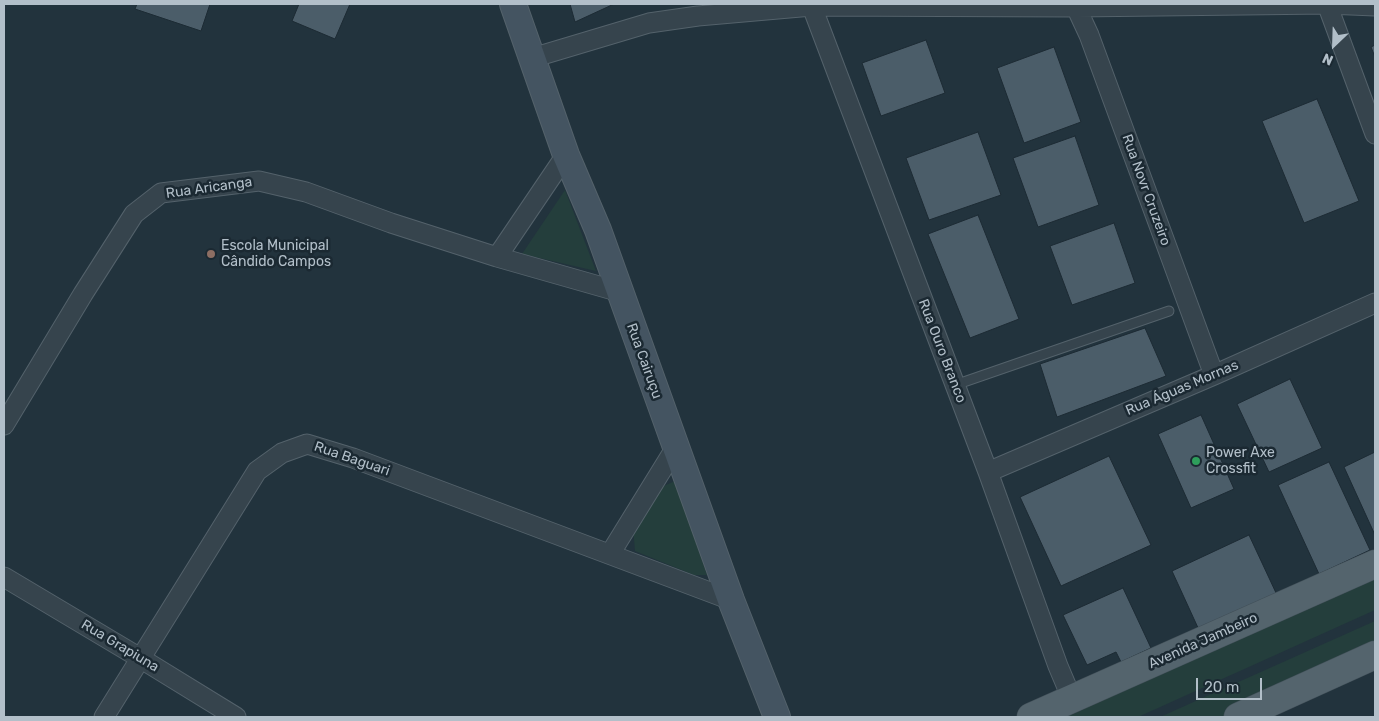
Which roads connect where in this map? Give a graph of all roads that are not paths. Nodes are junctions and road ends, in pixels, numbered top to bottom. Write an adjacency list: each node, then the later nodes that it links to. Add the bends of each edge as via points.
1 (513, 4): 6 (main road, Rua Cairuçu)
2 (1326, 4): 4 (street); 5 (street); 7 (street)
3 (812, 5): 5 (street); 6 (street, via 649,23); 14 (street, Rua Ouro Branco)
4 (1375, 6)
5 (1076, 7): 13 (street, Rua Novr Cruzeiro)
6 (532, 58): 8 (main road, Rua Cairuçu)
7 (1375, 134)
8 (566, 155): 9 (street); 10 (main road, Rua Cairuçu)
9 (497, 257): 10 (street, Rua Aricanga); 15 (street, Rua Aricanga, via 306,192 259,181 161,193 134,214)
10 (620, 292): 16 (main road, Rua Cairuçu)
11 (1375, 303): 13 (street, Rua Águas Mornas)
12 (1169, 311): 14 (lane)
13 (1214, 375): 17 (street, Rua Águas Mornas)
14 (955, 385): 17 (street, Rua Ouro Branco)
15 (4, 425)
16 (676, 447): 18 (street); 21 (main road, Rua Cairuçu)
17 (988, 472): 24 (street, Rua Ouro Branco)
18 (610, 554): 21 (street, Rua Baguari); 23 (street, Rua Baguari, via 353,458 307,444 282,453 257,472)
19 (1375, 564): 24 (main road, Avenida Jambeiro)
20 (4, 577): 23 (street, Rua Grapiuna)
21 (731, 600): 27 (main road, Rua Cairuçu)
22 (1375, 654): 29 (main road)
23 (140, 658): 25 (street, Rua Baguari); 26 (street, Rua Grapiuna)
24 (1072, 699): 28 (main road, Avenida Jambeiro)
25 (104, 717)
26 (236, 717)
27 (777, 717)
28 (1031, 717)
29 (1238, 717)

